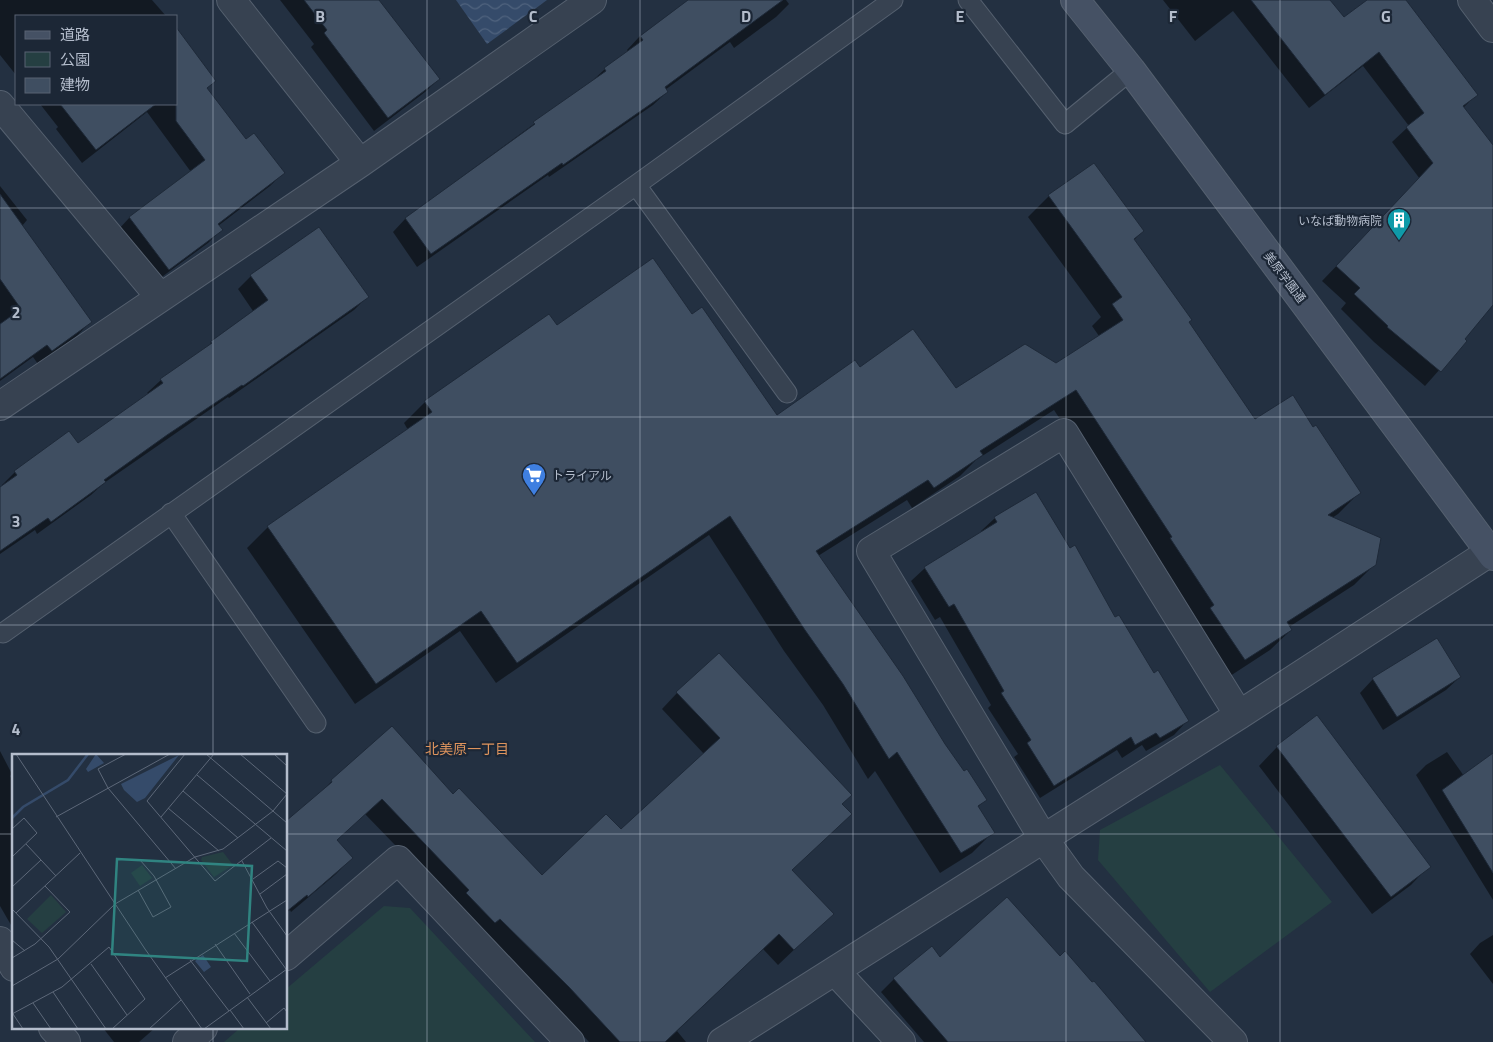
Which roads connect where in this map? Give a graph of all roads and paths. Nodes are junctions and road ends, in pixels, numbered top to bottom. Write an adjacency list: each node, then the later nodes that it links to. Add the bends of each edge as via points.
1 (231, 0): 10 (street)
2 (592, 0): 10 (street)
3 (893, 0): 11 (lane)
4 (968, 0): 8 (lane, via 1065,124)
5 (1075, 0): 8 (street, 美原学園通)
6 (1472, 0): 7 (street)
7 (1493, 28)
8 (1131, 70): 16 (street, 美原学園通)
9 (0, 105): 12 (street)
10 (360, 163): 12 (street)
11 (636, 185): 13 (lane); 15 (lane)
12 (160, 297): 14 (street)
13 (787, 393)
14 (0, 406)
15 (171, 513): 17 (lane); 19 (lane)
16 (1492, 552): 18 (street)
17 (3, 633)
18 (1239, 715): 20 (street); 20 (street, via 1064,433 871,551)
19 (316, 723)
20 (1043, 838): 24 (street); 32 (street, via 1072,877)
21 (0, 941): 23 (street)
22 (288, 954): 29 (street, via 398,860)
23 (12, 963)
24 (835, 971): 30 (street); 31 (street)
25 (55, 1030): 27 (street)
26 (201, 1030): 28 (street)
27 (66, 1042)
28 (187, 1042)
29 (570, 1042)
30 (722, 1042)
31 (901, 1042)
32 (1233, 1042)

